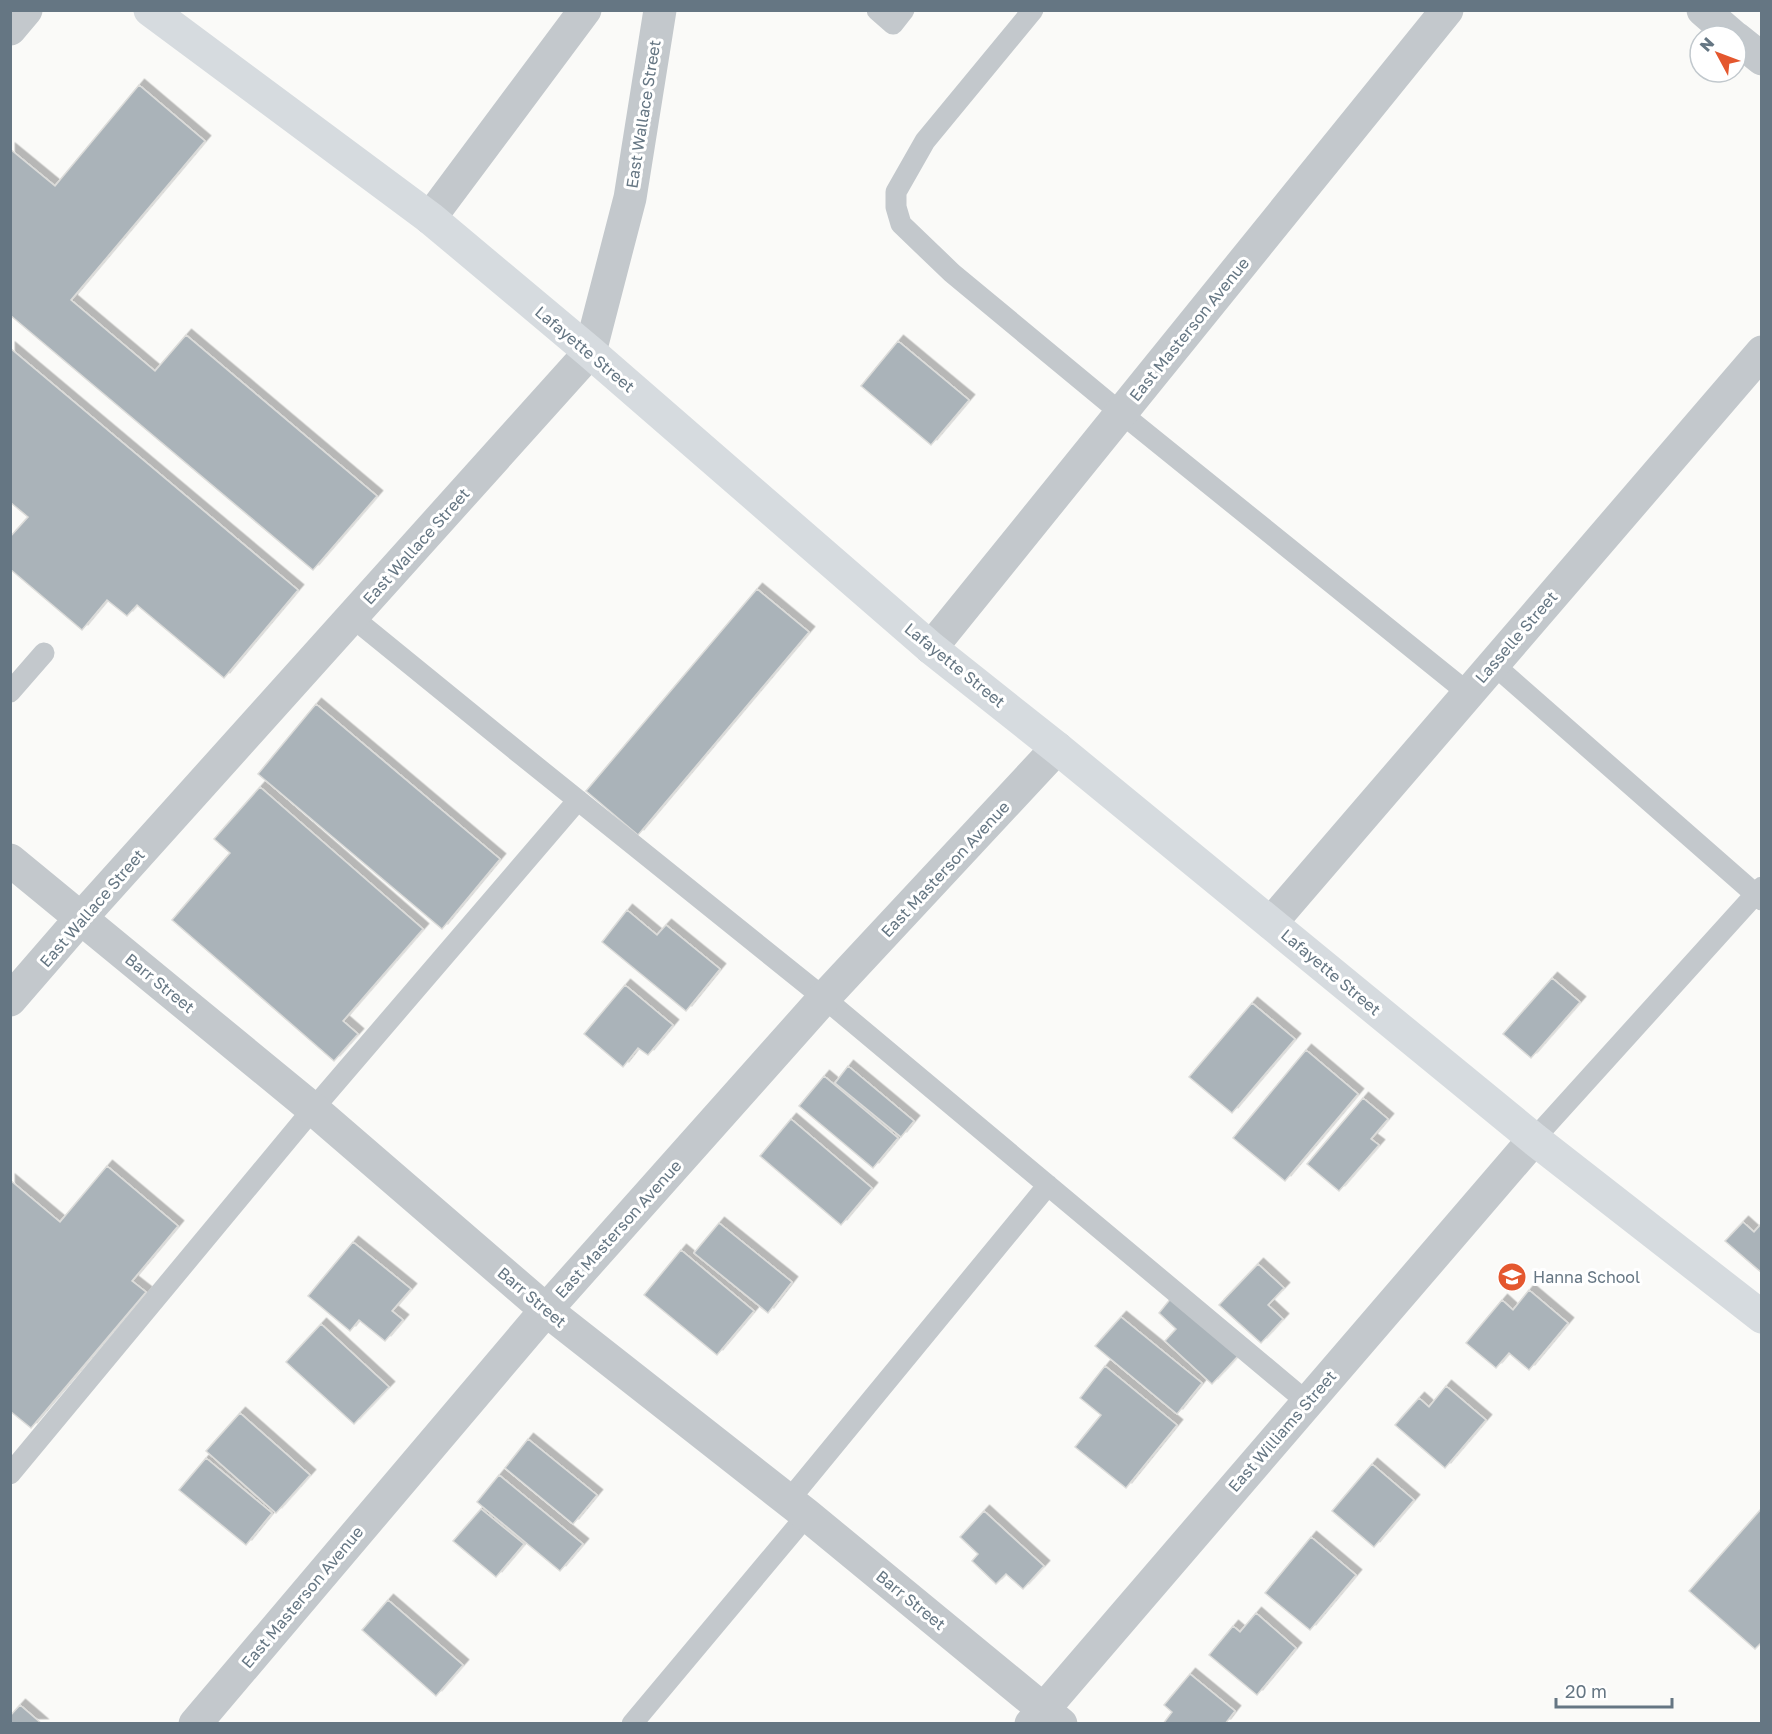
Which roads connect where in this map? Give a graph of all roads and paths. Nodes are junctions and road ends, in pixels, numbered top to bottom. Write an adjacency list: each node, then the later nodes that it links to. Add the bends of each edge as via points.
1 (26, 10): 11 (street)
2 (150, 10): 14 (highway, Lafayette Street)
3 (585, 10): 14 (street)
4 (660, 10): 15 (street, East Wallace Street, via 630,198)
5 (877, 10): 6 (lane, via 893,24)
6 (904, 10)
7 (1033, 10): 17 (lane, via 925,141 896,192 896,207 901,224 952,273)
8 (1447, 10): 17 (street, East Masterson Avenue)
9 (1703, 10): 10 (street)
10 (1720, 24)
11 (10, 29)
12 (1748, 48): 13 (street)
13 (1761, 59)
14 (430, 218): 15 (highway, Lafayette Street)
15 (590, 352): 18 (street, East Wallace Street); 19 (highway, Lafayette Street)
16 (1761, 352): 21 (street, Lasselle Street)
17 (1121, 413): 19 (street, East Masterson Avenue); 23 (lane)
18 (352, 617): 25 (lane); 28 (street, East Wallace Street)
19 (931, 648): 24 (highway, Lafayette Street)
20 (44, 653): 22 (lane)
21 (1493, 664): 23 (street, Lasselle Street); 27 (lane)
22 (10, 692)
23 (1468, 693): 29 (street, Lasselle Street)
24 (1057, 748): 29 (highway, Lafayette Street); 30 (street, East Masterson Avenue)
25 (578, 800): 30 (lane); 32 (lane)
26 (10, 860): 28 (street, Barr Street)
27 (1759, 893): 33 (lane)
28 (81, 918): 31 (street, East Wallace Street); 32 (street, Barr Street)
29 (1271, 923): 33 (highway, Lafayette Street)
30 (824, 998): 34 (lane); 35 (street, East Masterson Avenue)
31 (10, 1000)
32 (314, 1109): 35 (street, Barr Street); 38 (lane)
33 (1534, 1139): 36 (highway, Lafayette Street); 37 (street, East Williams Street)
34 (1048, 1185): 37 (lane); 39 (lane)
35 (546, 1310): 39 (street, Barr Street); 41 (street, East Masterson Avenue)
36 (1761, 1317)
37 (1307, 1402): 40 (street, East Williams Street)
38 (10, 1474)
39 (798, 1507): 40 (street, Barr Street); 42 (lane)
40 (1045, 1719)
41 (195, 1724)
42 (632, 1724)

